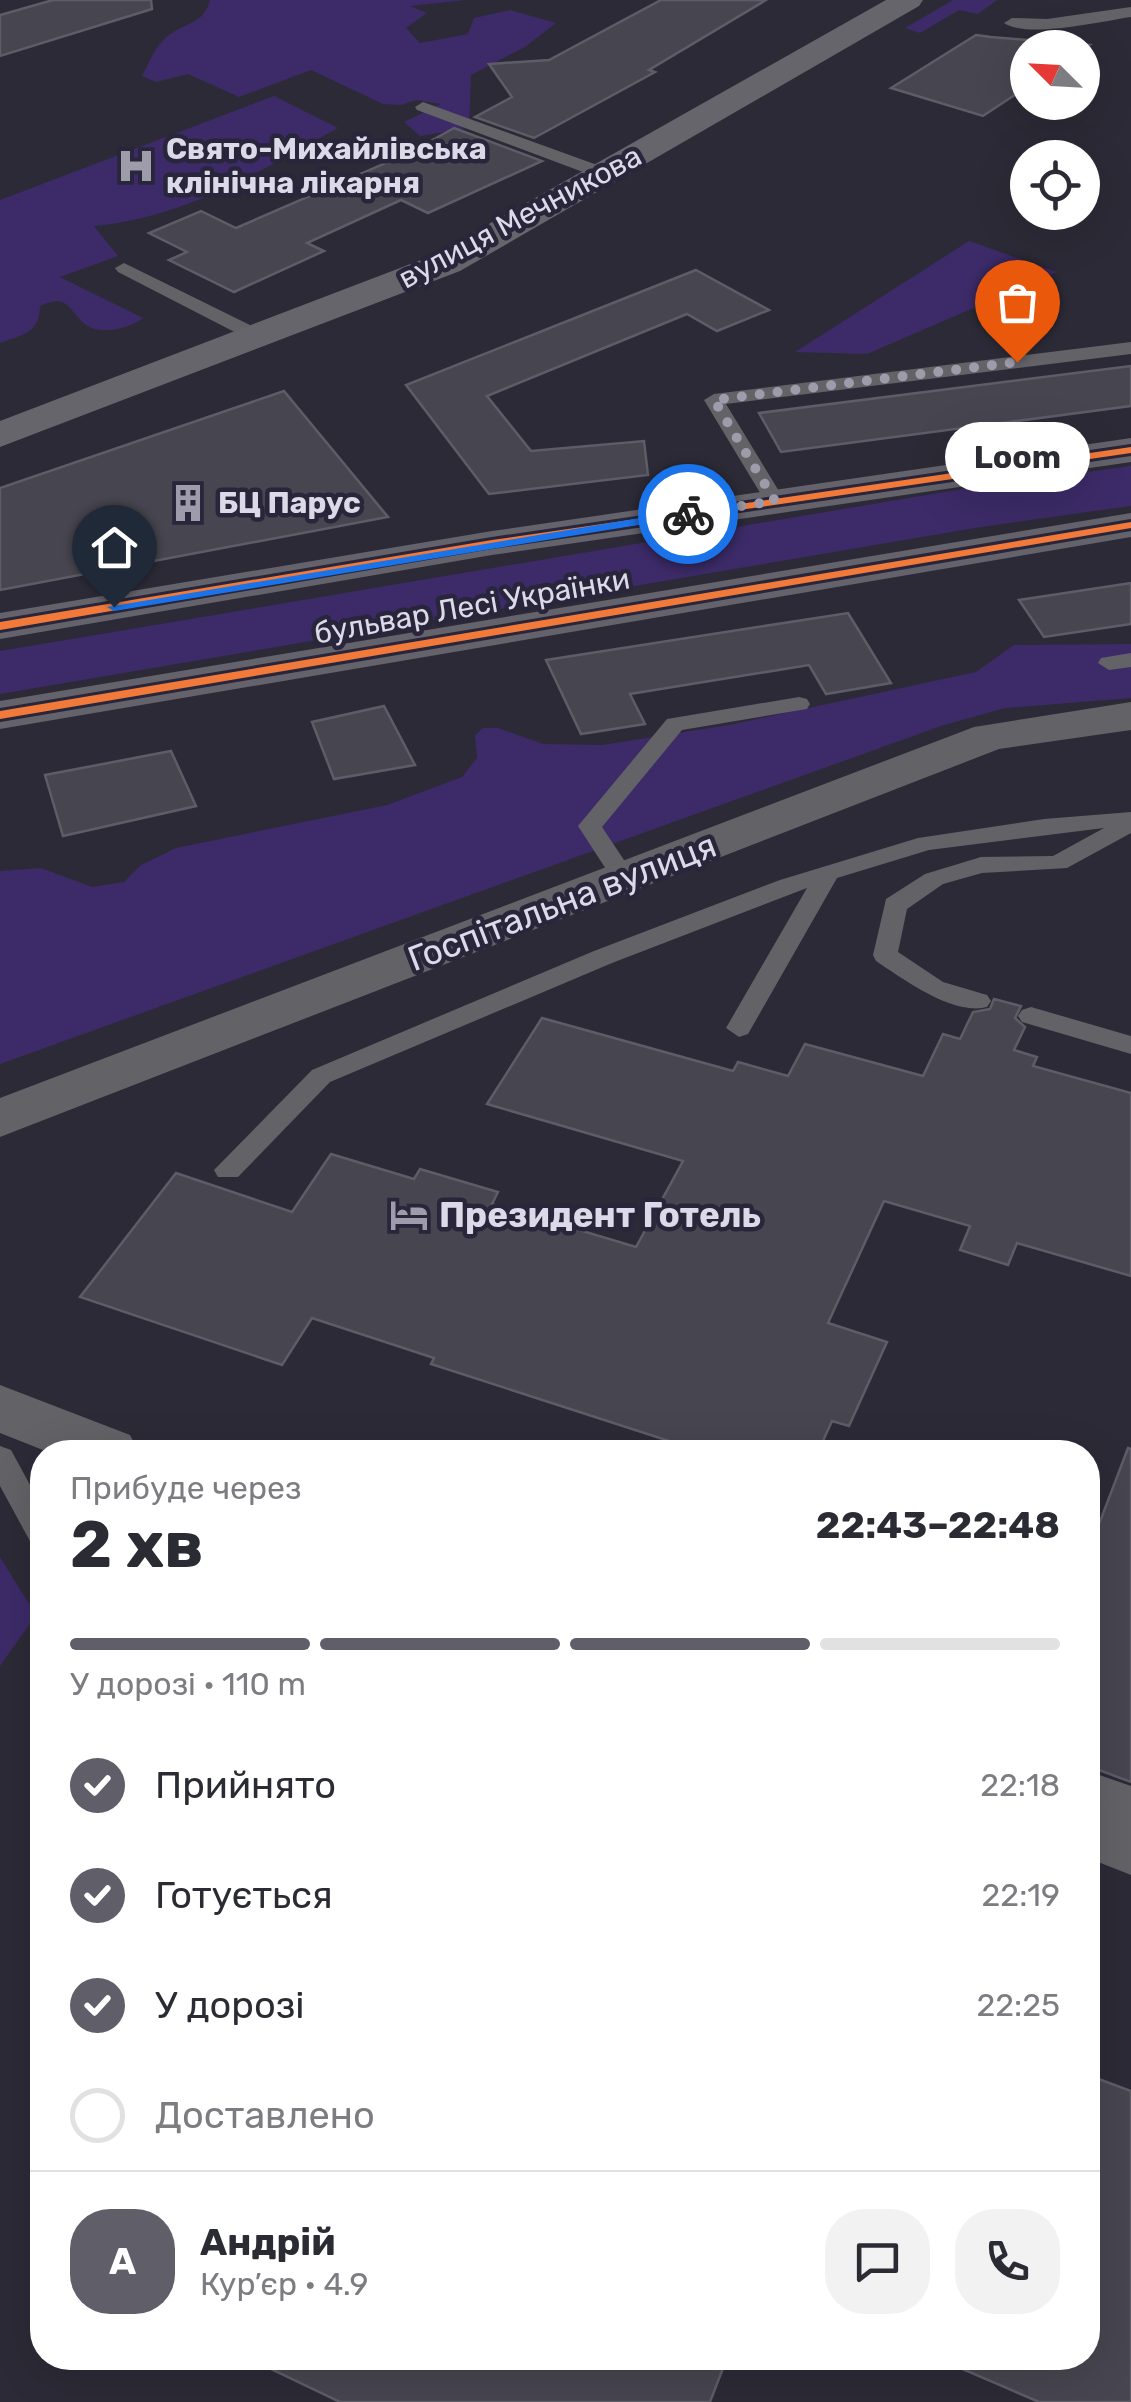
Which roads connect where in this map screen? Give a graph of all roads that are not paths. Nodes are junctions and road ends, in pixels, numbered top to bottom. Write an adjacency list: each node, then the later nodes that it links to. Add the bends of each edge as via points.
1 (908, 0): 5 (street, вулиця Мечникова)
2 (1131, 12): 3 (lane)
3 (1012, 24)
4 (422, 107): 5 (lane)
5 (604, 174): 7 (street, вулиця Мечникова, via 447,262)
6 (124, 268): 7 (lane)
7 (258, 338): 9 (street, вулиця Мечникова)
8 (1131, 348): 11 (lane, via 714,400)
9 (0, 435)
10 (1131, 450): 11 (main road, бульвар Лесі Українки)
11 (775, 501): 13 (main road, бульвар Лесі Українки)
12 (1131, 525): 15 (main road, бульвар Лесі Українки)
13 (0, 626)
14 (799, 704): 19 (lane, via 674,724 590,826)
15 (0, 715)
16 (1131, 716): 19 (street, Госпітальна вулиця, via 990,737)
17 (1131, 821): 18 (lane, via 926,843); 20 (lane, via 1058,862 981,865 934,879 895,906 885,955 934,988)
18 (826, 874): 22 (lane); 25 (lane, via 603,957 321,1076)
19 (624, 878): 24 (street, Госпітальна вулиця)
20 (978, 1002)
21 (1030, 1016): 23 (lane)
22 (739, 1028)
23 (1131, 1045)
24 (0, 1118)
25 (228, 1170)
26 (0, 1408): 27 (street)
27 (79, 1440)
28 (0, 1458): 29 (lane)
29 (30, 1512)
30 (1100, 1790): 31 (lane)
31 (1131, 1801)
32 (1100, 1833): 33 (street)
33 (1131, 1845)

